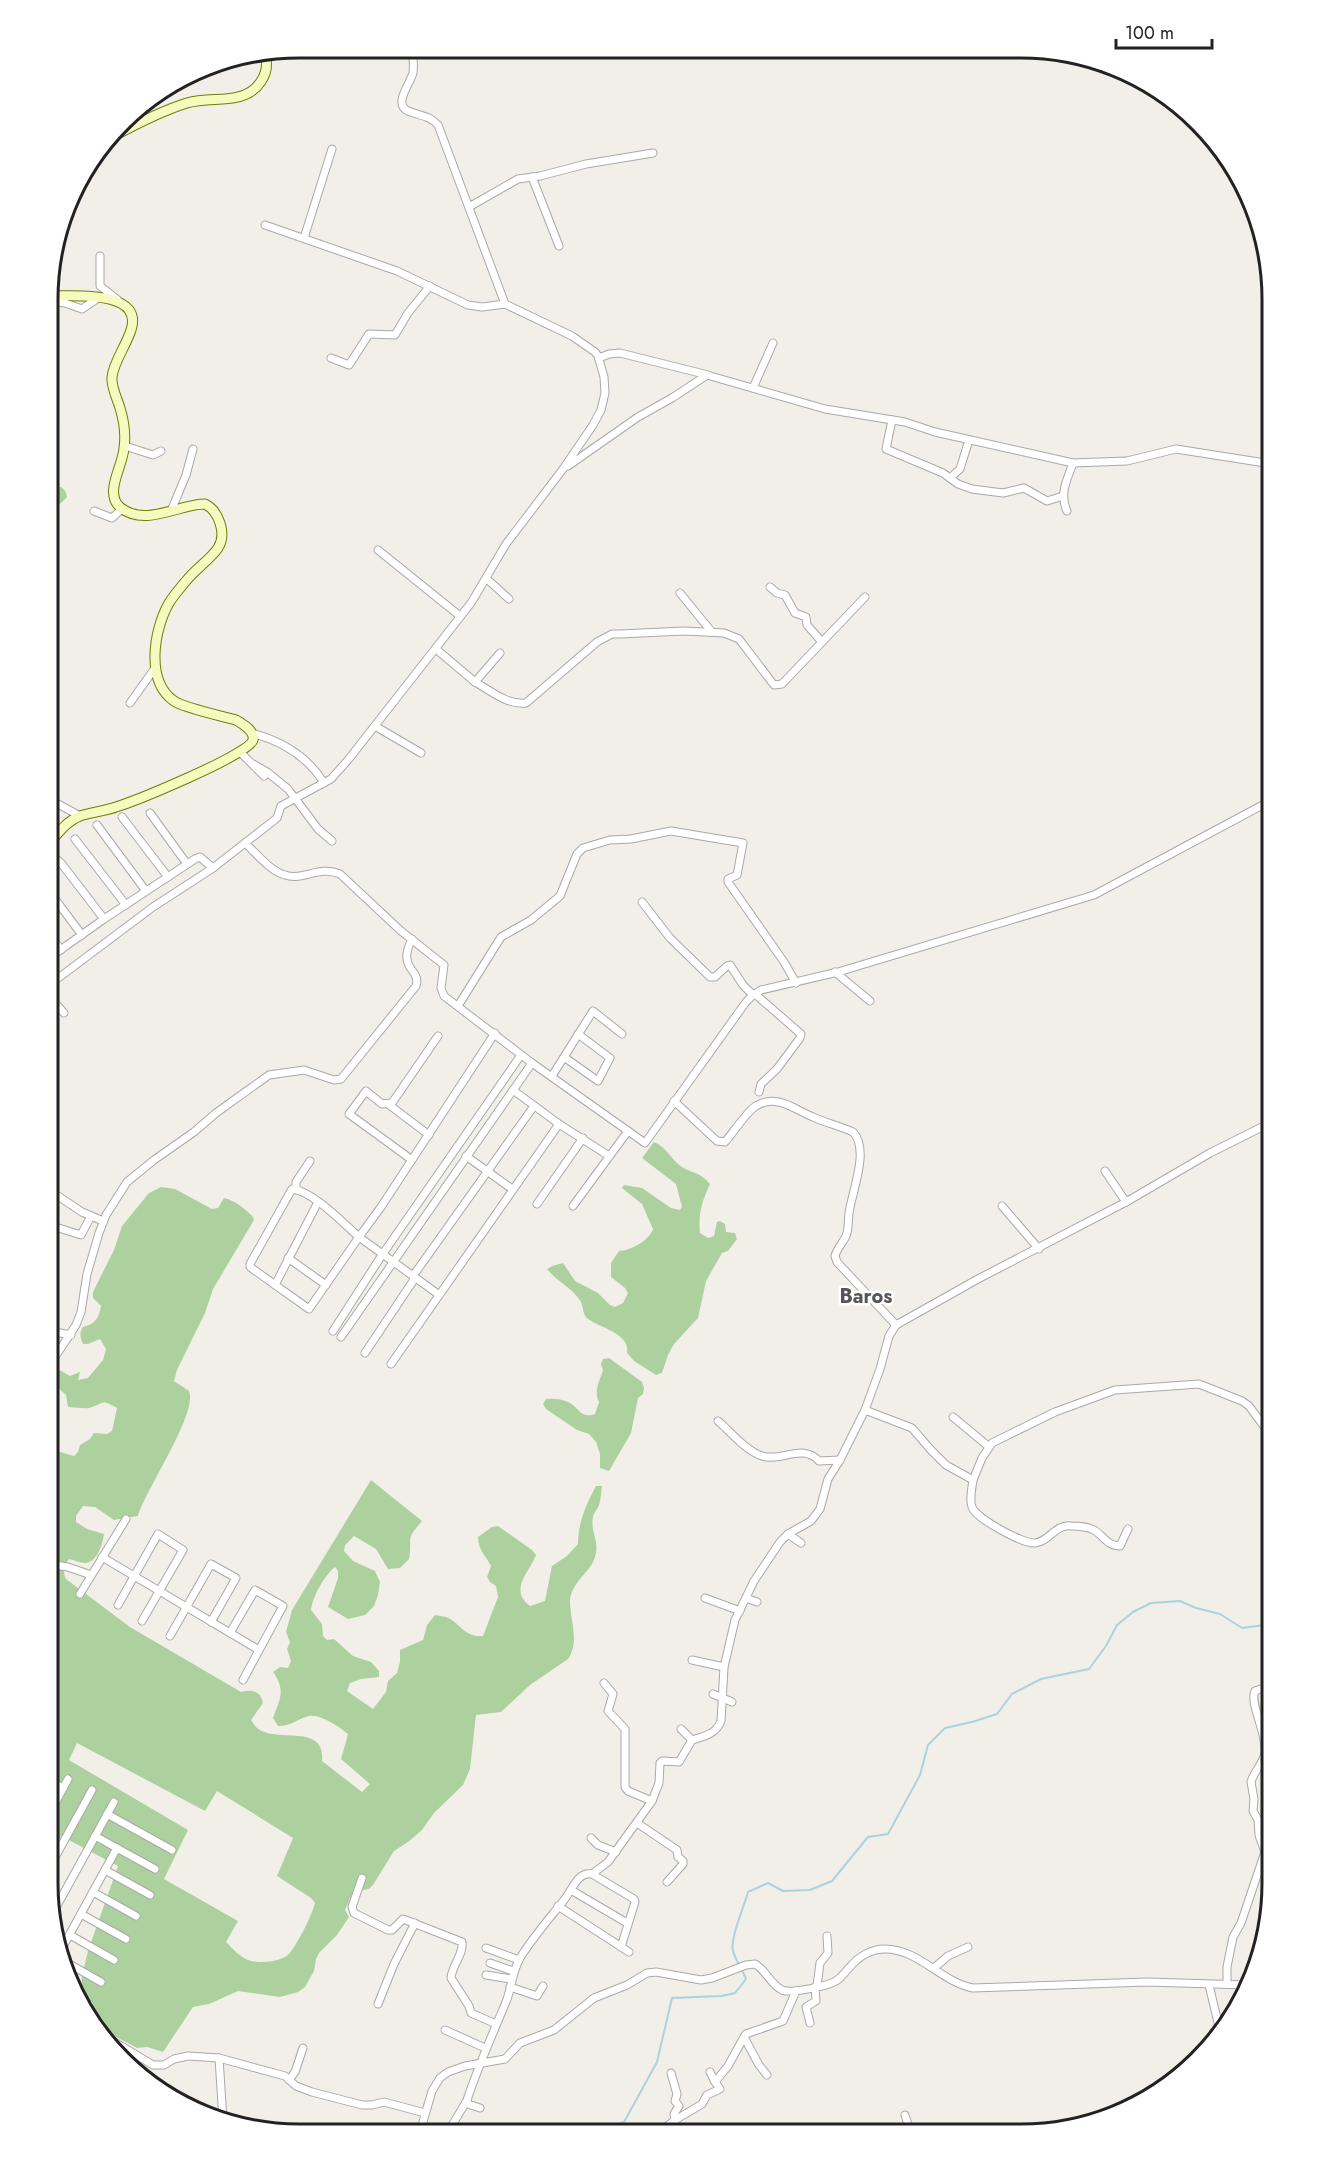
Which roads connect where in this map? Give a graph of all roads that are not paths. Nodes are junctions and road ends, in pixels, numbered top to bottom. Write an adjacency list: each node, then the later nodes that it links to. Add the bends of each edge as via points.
1 (412, 58): 7 (street, via 413,71 402,98 403,106 438,125)
2 (265, 61): 3 (street, via 262,81 246,94 187,103)
3 (132, 126)
4 (332, 149): 9 (street)
5 (653, 153): 6 (street)
6 (532, 177): 7 (street, via 518,179); 10 (street)
7 (469, 207): 17 (street)
8 (265, 225): 9 (street)
9 (304, 238): 12 (street)
10 (559, 246)
11 (100, 256): 15 (street, via 100,286)
12 (430, 286): 17 (street, via 468,305); 19 (street, via 394,334 369,334 350,365)
13 (58, 296): 14 (street)
14 (98, 298): 15 (street); 16 (street, via 82,309)
15 (118, 300): 25 (street, via 129,308 133,322 112,379 125,427)
16 (58, 303)
17 (505, 304): 20 (street, via 572,336)
18 (773, 343): 22 (street)
19 (332, 358)
20 (599, 358): 21 (street, via 620,353); 30 (street, via 605,393 601,410)
21 (708, 375): 22 (street); 30 (street)
22 (753, 387): 23 (street, via 825,409)
23 (892, 420): 24 (street); 31 (street, via 885,449)
24 (969, 440): 29 (street); 31 (street, via 960,468)
25 (125, 446): 27 (street, via 153,455); 33 (street, via 113,491 114,500)
26 (193, 449): 35 (street)
27 (161, 451)
28 (1262, 462): 29 (street, via 1176,449 1127,461)
29 (1073, 463): 32 (street)
30 (563, 469): 38 (street, via 506,544)
31 (950, 478): 32 (street, via 972,489 1003,493 1024,488 1047,501)
32 (1063, 496): 36 (street)
33 (122, 508): 34 (street, via 112,518); 35 (street, via 148,515)
34 (94, 511)
35 (171, 511): 48 (street, via 198,504 212,507 223,535 218,549 188,578 169,604 156,644)
36 (1067, 511)
37 (378, 549): 43 (street)
38 (487, 579): 42 (street); 43 (street)
39 (770, 587): 45 (street, via 784,594 795,613 804,615)
40 (680, 592): 44 (street)
41 (865, 597): 45 (street)
42 (509, 598)
43 (460, 616): 46 (street)
44 (711, 631): 45 (street, via 739,639 777,685); 49 (street, via 612,634 597,642 526,703 509,702)
45 (821, 641)
46 (436, 649): 49 (street); 51 (street)
47 (500, 653): 49 (street)
48 (155, 668): 50 (street); 52 (street, via 163,689 174,701 236,720)
49 (475, 682)
50 (130, 703)
51 (375, 726): 54 (street); 57 (street)
52 (252, 733): 53 (street, via 250,745); 57 (street, via 287,747 304,759)
53 (240, 752): 55 (street); 62 (street, via 142,797)
54 (421, 753)
55 (253, 764): 56 (street); 58 (street, via 274,777)
56 (264, 776)
57 (324, 783): 58 (street)
58 (295, 798): 67 (street); 68 (street, via 281,806 277,818)
59 (58, 804): 62 (street)
60 (1262, 805): 83 (street, via 1094,895)
61 (150, 813): 70 (street)
62 (80, 816): 65 (street)
63 (122, 817): 72 (street)
64 (97, 825): 73 (street)
65 (58, 833)
66 (75, 839): 76 (street)
67 (332, 841)
68 (245, 843): 71 (street); 79 (street, via 288,876 331,870 340,874)
69 (58, 860): 77 (street)
70 (187, 864): 71 (street, via 200,857); 72 (street)
71 (213, 868): 84 (street)
72 (168, 877): 73 (street)
73 (146, 891): 76 (street)
74 (642, 902): 86 (street, via 670,938 710,977 730,965)
75 (58, 903): 78 (street)
76 (126, 905): 77 (street)
77 (104, 919): 78 (street)
78 (82, 935): 81 (street)
79 (412, 939): 88 (street, via 444,965 441,988 444,996); 124 (street, via 407,959 417,975 416,986 341,1079 304,1070 269,1076 127,1182)
80 (58, 946): 81 (street)
81 (61, 950): 82 (street)
82 (58, 952)
83 (836, 972): 85 (street); 87 (street)
84 (58, 978)
85 (796, 983): 86 (street); 88 (street, via 728,882 737,875 743,843 663,831 590,844 580,850 560,896 531,920 501,937)
86 (754, 994): 100 (street, via 801,1034 777,1069 761,1084); 101 (street)
87 (870, 1001)
88 (458, 1006): 91 (street)
89 (58, 1007): 90 (street)
90 (63, 1013)
91 (495, 1033): 95 (street); 107 (street)
92 (578, 1034): 93 (street, via 593,1011); 96 (street); 96 (street, via 610,1058 598,1081)
93 (622, 1034)
94 (438, 1036): 102 (street)
95 (521, 1054): 97 (street); 128 (street)
96 (564, 1057): 98 (street)
97 (532, 1063): 98 (street); 99 (street)
98 (552, 1076): 106 (street)
99 (513, 1090): 103 (street); 109 (street)
100 (759, 1092)
101 (674, 1101): 106 (street, via 645,1143); 137 (street, via 721,1142 726,1142 756,1106 769,1102 794,1106 858,1137 860,1160 847,1233 835,1256)
102 (388, 1104): 107 (street); 111 (street, via 382,1104 366,1091 349,1114)
103 (534, 1106): 104 (street); 114 (street)
104 (559, 1124): 108 (street); 116 (street)
105 (1262, 1127): 119 (street)
106 (628, 1131): 110 (street)
107 (429, 1136): 111 (street)
108 (583, 1138): 110 (street); 120 (street)
109 (466, 1156): 114 (street); 130 (street)
110 (609, 1156): 121 (street)
111 (412, 1160): 126 (street)
112 (310, 1161): 115 (street, via 296,1182)
113 (1105, 1171): 119 (street)
114 (487, 1172): 116 (street); 131 (street)
115 (296, 1189): 118 (street); 132 (street, via 290,1190 250,1264)
116 (512, 1189): 134 (street)
117 (58, 1196): 123 (street)
118 (318, 1202): 126 (street); 129 (street)
119 (1126, 1202): 127 (street)
120 (537, 1204)
121 (573, 1206)
122 (1002, 1206): 127 (street)
123 (91, 1216): 124 (street); 125 (street, via 81,1235)
124 (104, 1221): 140 (street, via 87,1274 81,1312)
125 (58, 1228)
126 (359, 1237): 128 (street); 133 (street)
127 (1038, 1249): 137 (street)
128 (382, 1255): 130 (street); 138 (street)
129 (288, 1258): 132 (street); 133 (street)
130 (392, 1262): 131 (street); 141 (street)
131 (414, 1277): 134 (street); 143 (street)
132 (275, 1285): 135 (street)
133 (326, 1285): 135 (street)
134 (438, 1294): 144 (street)
135 (309, 1309): 136 (street)
136 (304, 1318)
137 (896, 1325): 145 (street)
138 (333, 1331)
139 (58, 1333): 140 (street)
140 (71, 1335): 142 (street)
141 (341, 1337)
142 (58, 1353)
143 (365, 1353)
144 (391, 1364)
145 (865, 1410): 150 (street); 151 (street, via 912,1428 946,1465)
146 (953, 1417): 149 (street)
147 (718, 1421): 150 (street, via 759,1455 770,1458 804,1452 819,1461)
148 (1262, 1424): 149 (street, via 1242,1401 1199,1384 1140,1387 1105,1393 1055,1412)
149 (988, 1446): 151 (street)
150 (840, 1460): 154 (street, via 828,1479 820,1509)
151 (974, 1480): 153 (street, via 970,1504 973,1511 986,1522 1029,1542 1040,1542 1059,1527 1069,1525 1091,1529 1114,1546 1120,1546)
152 (126, 1519): 156 (street)
153 (1128, 1528)
154 (788, 1534): 155 (street); 163 (street, via 760,1570)
155 (801, 1544)
156 (102, 1557): 158 (street); 159 (street)
157 (58, 1565): 158 (street)
158 (91, 1575): 161 (street)
159 (134, 1576): 160 (street); 160 (street, via 158,1534 183,1550); 165 (street)
160 (159, 1591): 166 (street); 168 (street)
161 (80, 1594)
162 (705, 1598): 167 (street)
163 (746, 1598): 164 (street); 167 (street)
164 (757, 1602)
165 (118, 1605)
166 (186, 1607): 169 (street); 169 (street, via 211,1564 236,1578); 171 (street)
167 (740, 1611): 174 (street, via 732,1628)
168 (142, 1621)
169 (211, 1622): 170 (street)
170 (231, 1633): 172 (street); 172 (street, via 255,1590 265,1595 283,1606)
171 (170, 1636)
172 (259, 1650): 175 (street)
173 (692, 1660): 174 (street)
174 (724, 1667): 179 (street)
175 (243, 1680)
176 (604, 1683): 192 (street, via 613,1694 608,1711 625,1729 625,1788)
177 (1262, 1689): 183 (street, via 1256,1691 1253,1700)
178 (713, 1694): 179 (street)
179 (722, 1697): 180 (street); 181 (street)
180 (732, 1702)
181 (721, 1712): 182 (street); 185 (street, via 715,1732)
182 (729, 1714)
183 (1262, 1727)
184 (681, 1729): 185 (street)
185 (692, 1740): 192 (street, via 679,1762 660,1763 659,1783)
186 (1262, 1762): 198 (street, via 1251,1782 1253,1811)
187 (68, 1779): 189 (street)
188 (58, 1785): 189 (street)
189 (63, 1788): 191 (street)
190 (92, 1790): 201 (street)
191 (58, 1797)
192 (652, 1801): 195 (street)
193 (114, 1802): 194 (street)
194 (107, 1814): 196 (street); 200 (street)
195 (637, 1823): 202 (street); 208 (street, via 677,1850 683,1863)
196 (95, 1836): 199 (street); 212 (street)
197 (591, 1838): 202 (street)
198 (1262, 1844)
199 (117, 1848): 204 (street); 205 (street)
200 (172, 1850)
201 (58, 1852)
202 (616, 1852): 206 (street)
203 (1262, 1860): 234 (street, via 1233,1937)
204 (155, 1869)
205 (105, 1870): 210 (street); 211 (street)
206 (592, 1874): 209 (street, via 582,1874); 217 (street, via 634,1899)
207 (362, 1878): 216 (street, via 352,1907 354,1913 390,1930 401,1920)
208 (667, 1882)
209 (571, 1890): 213 (street); 217 (street)
210 (93, 1892): 214 (street); 215 (street)
211 (150, 1895)
212 (59, 1901)
213 (558, 1906): 222 (street); 227 (street)
214 (81, 1914): 218 (street); 220 (street)
215 (136, 1916)
216 (415, 1923): 240 (street); 243 (street, via 462,1942 451,1978 471,2013)
217 (627, 1923): 222 (street)
218 (70, 1935): 221 (street); 226 (street)
219 (827, 1936): 238 (street, via 828,1953 820,1963)
220 (126, 1938)
221 (66, 1942)
222 (621, 1947): 225 (street)
223 (968, 1947): 230 (street)
224 (486, 1948): 227 (street)
225 (629, 1952)
226 (114, 1960)
227 (519, 1960): 232 (street)
228 (490, 1963): 232 (street)
229 (74, 1966): 233 (street)
230 (934, 1968): 235 (street, via 963,1986 983,1989 1147,1982); 238 (street, via 902,1952 883,1949 856,1961 837,1981)
231 (486, 1975): 232 (street)
232 (511, 1979): 237 (street, via 537,1996); 243 (street)
233 (101, 1982)
234 (1227, 1984): 235 (street); 236 (street)
235 (1209, 1985): 241 (street)
236 (1239, 1985)
237 (543, 1986)
238 (819, 1986): 239 (street); 242 (street, via 816,2001 806,2005)
239 (796, 1991): 245 (street, via 783,2021); 250 (street, via 781,1990 758,1965 746,1965 700,1980 647,1973 594,1998 554,2030 525,2039 504,2059)
240 (378, 2004)
241 (1218, 2021)
242 (810, 2023)
243 (496, 2024): 248 (street)
244 (445, 2030): 248 (street)
245 (744, 2037): 253 (street); 255 (street)
246 (123, 2047): 249 (street, via 153,2065 188,2056)
247 (303, 2048): 254 (street)
248 (485, 2048): 250 (street)
249 (219, 2058): 254 (street); 258 (street)
250 (479, 2063): 256 (street); 259 (street, via 440,2078)
251 (671, 2073): 261 (street, via 679,2106)
252 (710, 2073): 255 (street)
253 (766, 2075)
254 (289, 2080): 259 (street, via 304,2090 362,2105 384,2102)
255 (715, 2082): 261 (street, via 720,2089)
256 (466, 2102): 257 (street); 263 (street)
257 (480, 2108)
258 (222, 2111)
259 (425, 2113): 262 (street)
260 (906, 2115): 265 (street)
261 (675, 2120): 264 (street)
262 (422, 2124)
263 (453, 2124)
264 (670, 2124)
265 (908, 2124)

